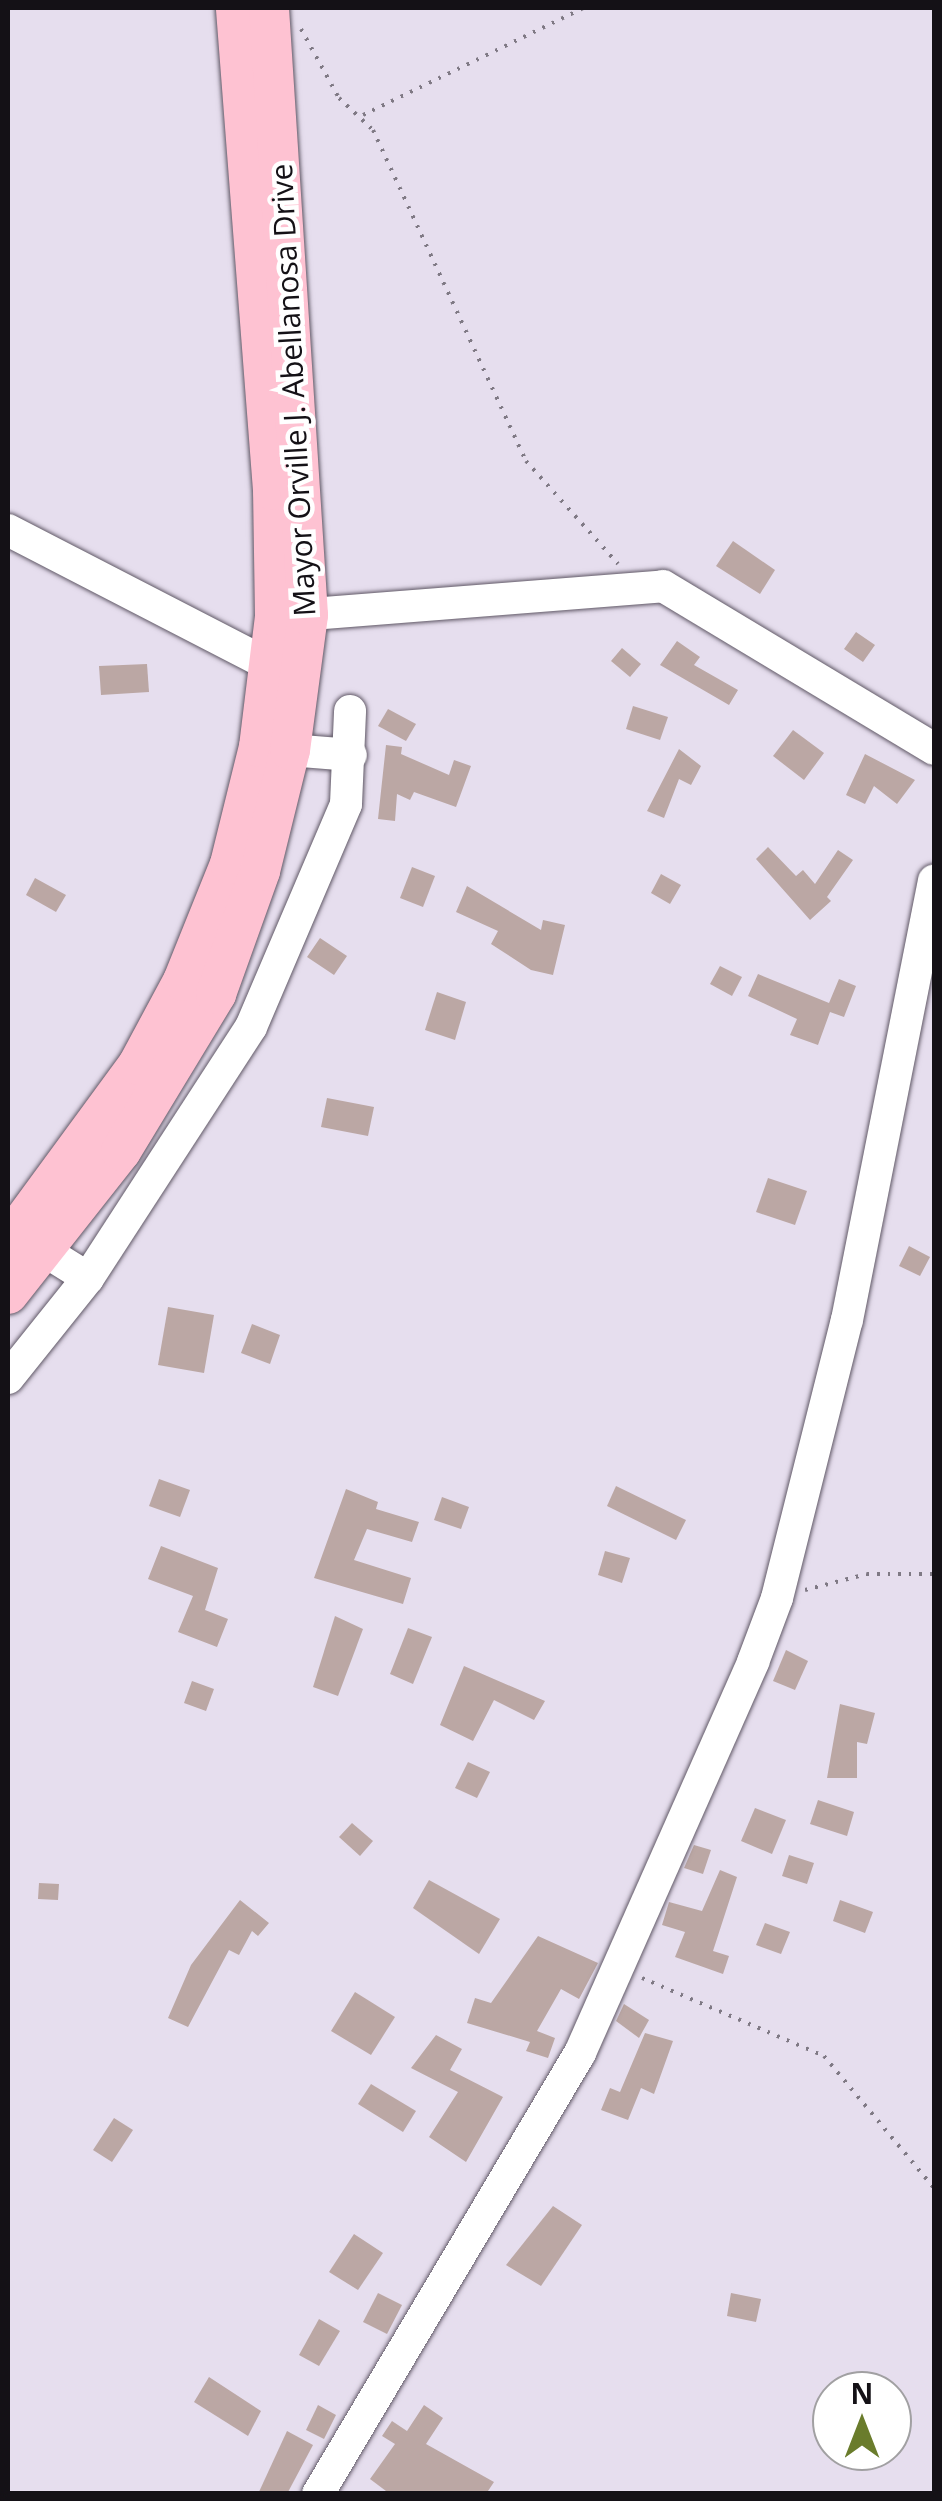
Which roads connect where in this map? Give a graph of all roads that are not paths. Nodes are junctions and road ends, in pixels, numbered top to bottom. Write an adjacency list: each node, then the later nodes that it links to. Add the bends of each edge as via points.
1 (236, 8): 4 (main road, Mayor Orville J. Abellanosa Drive, via 272,490)
2 (279, 14): 4 (main road, Mayor Orville J. Abellanosa Drive)
3 (8, 530): 5 (street)
4 (291, 615): 5 (main road, Mayor Orville J. Abellanosa Drive); 7 (street, via 630,585 676,590); 8 (main road, Mayor Orville J. Abellanosa Drive)
5 (268, 665): 11 (main road, Mayor Orville J. Abellanosa Drive, via 259,747 230,864 183,980)
6 (350, 711): 9 (street)
7 (934, 749)
8 (290, 750): 9 (street); 11 (main road, Mayor Orville J. Abellanosa Drive, via 260,870 216,994 121,1151)
9 (351, 755): 12 (street, via 346,804 251,1027)
10 (934, 881): 15 (street, via 847,1320 776,1598 620,1967 532,2140)
11 (25, 1246): 12 (street); 13 (main road, Mayor Orville J. Abellanosa Drive)
12 (88, 1278): 14 (street)
13 (8, 1294)
14 (8, 1378)
15 (318, 2494)

